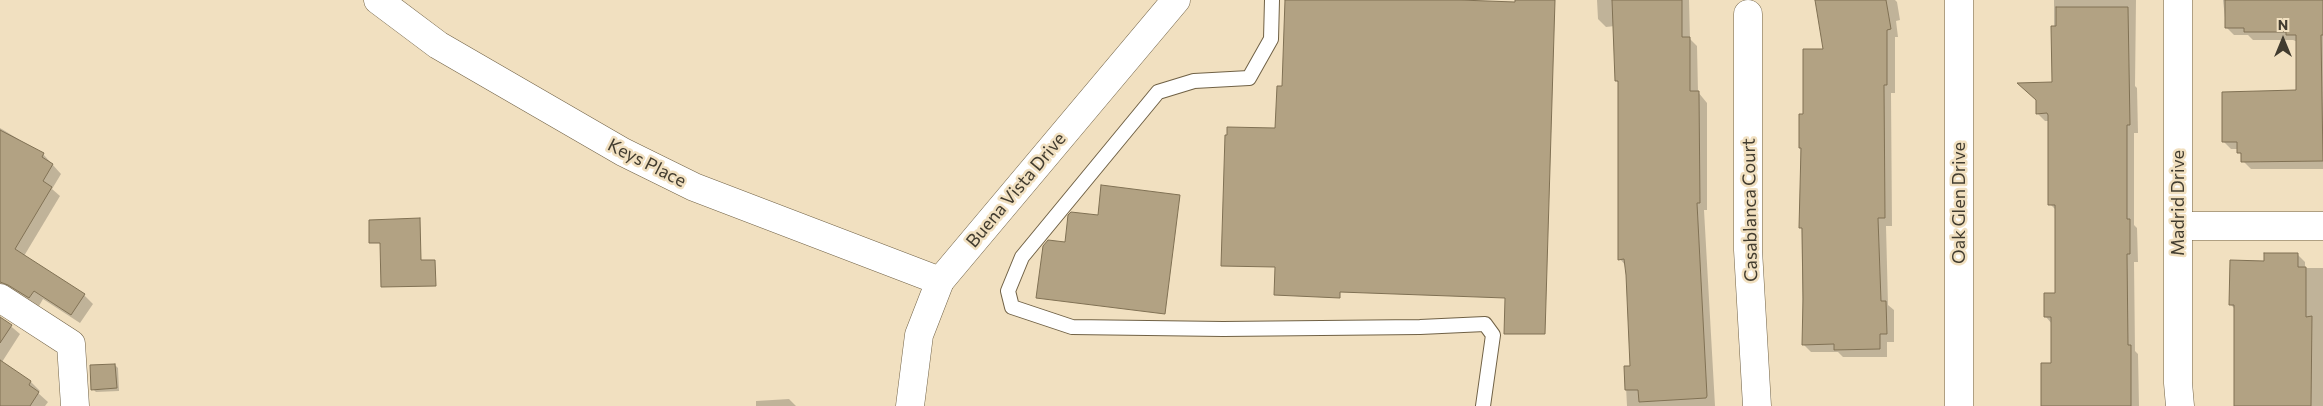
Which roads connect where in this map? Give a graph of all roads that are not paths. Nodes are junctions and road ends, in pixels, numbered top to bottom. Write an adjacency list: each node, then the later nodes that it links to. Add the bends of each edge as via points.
1 (378, 0): 9 (street, Keys Place, via 438,45 623,152 694,186)
2 (1176, 0): 9 (street, Buena Vista Drive)
3 (1272, 0): 13 (lane, via 1271,38 1249,78 1194,81 1158,92 1022,257 1008,291 1012,307 1072,327 1223,329 1485,324 1493,334)
4 (1959, 0): 15 (street, Oak Glen Drive)
5 (2178, 0): 7 (street, Madrid Drive)
6 (1748, 14): 14 (street, Casablanca Court, via 1748,250)
7 (2178, 226): 8 (street); 16 (street, Madrid Drive)
8 (2323, 226)
9 (940, 281): 12 (street, Buena Vista Drive, via 919,334)
10 (0, 298): 11 (street, via 71,344)
11 (75, 406)
12 (910, 406)
13 (1484, 406)
14 (1757, 406)
15 (1959, 406)
16 (2180, 406)

